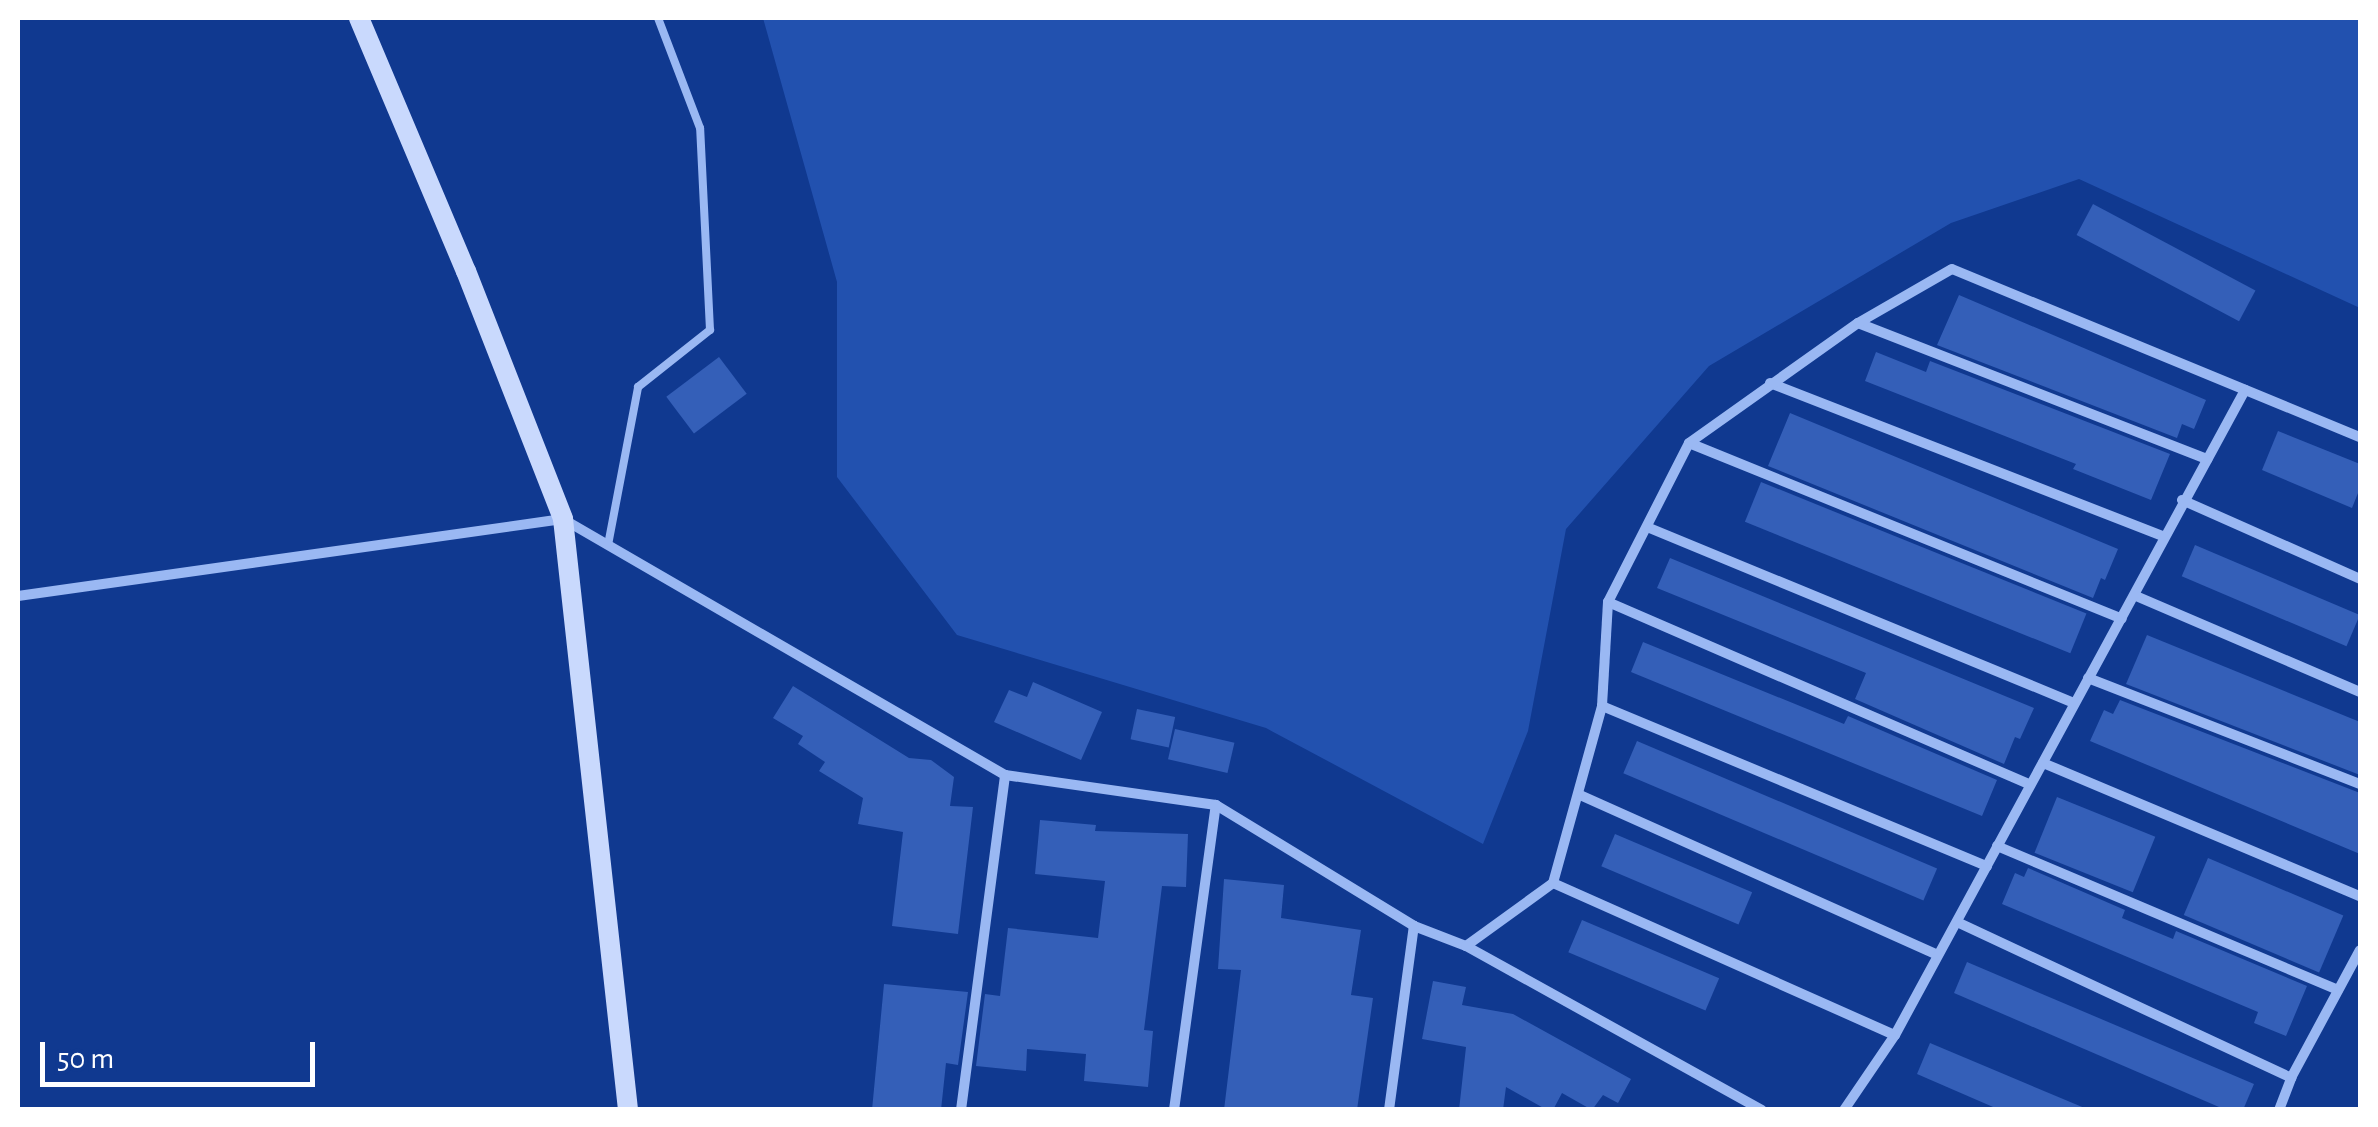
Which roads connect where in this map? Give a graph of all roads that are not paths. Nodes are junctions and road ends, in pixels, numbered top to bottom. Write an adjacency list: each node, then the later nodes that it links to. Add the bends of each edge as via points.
1 (359, 18): 10 (street)
2 (658, 18): 13 (lane, via 700,128 710,330 638,387)
3 (1858, 323): 4 (street); 5 (street, via 1952,269); 8 (street)
4 (1770, 382): 7 (street); 12 (street)
5 (2245, 390): 6 (street); 8 (street)
6 (2360, 436)
7 (1689, 443): 11 (street); 18 (street)
8 (2207, 459): 9 (street)
9 (2182, 500): 12 (street); 14 (street)
10 (563, 519): 13 (street); 15 (street); 41 (street)
11 (1647, 527): 17 (street); 21 (street)
12 (2164, 537): 16 (street)
13 (608, 545): 24 (street)
14 (2360, 579)
15 (18, 596)
16 (2136, 596): 18 (street); 20 (street)
17 (1608, 602): 22 (street); 26 (street)
18 (2122, 619): 19 (street)
19 (2088, 678): 21 (street); 25 (street)
20 (2360, 692)
21 (2074, 703): 23 (street)
22 (1602, 706): 27 (street); 30 (street)
23 (2043, 763): 26 (street); 32 (street)
24 (1005, 775): 28 (street); 42 (street)
25 (2360, 784)
26 (2030, 785): 29 (street)
27 (1580, 795): 31 (street); 37 (street)
28 (1216, 805): 34 (street); 43 (street)
29 (1997, 846): 30 (street); 38 (street)
30 (1987, 866): 33 (street)
31 (1553, 883): 35 (street); 39 (street)
32 (2360, 896)
33 (1957, 922): 37 (street); 40 (street)
34 (1414, 926): 35 (street); 44 (street)
35 (1466, 946): 45 (street)
36 (2360, 950): 38 (street)
37 (1936, 954): 39 (street)
38 (2338, 990): 40 (street)
39 (1894, 1035): 46 (street)
40 (2291, 1078): 47 (street)
41 (628, 1110)
42 (961, 1110)
43 (1174, 1110)
44 (1390, 1110)
45 (1762, 1110)
46 (1844, 1110)
47 (2279, 1110)

